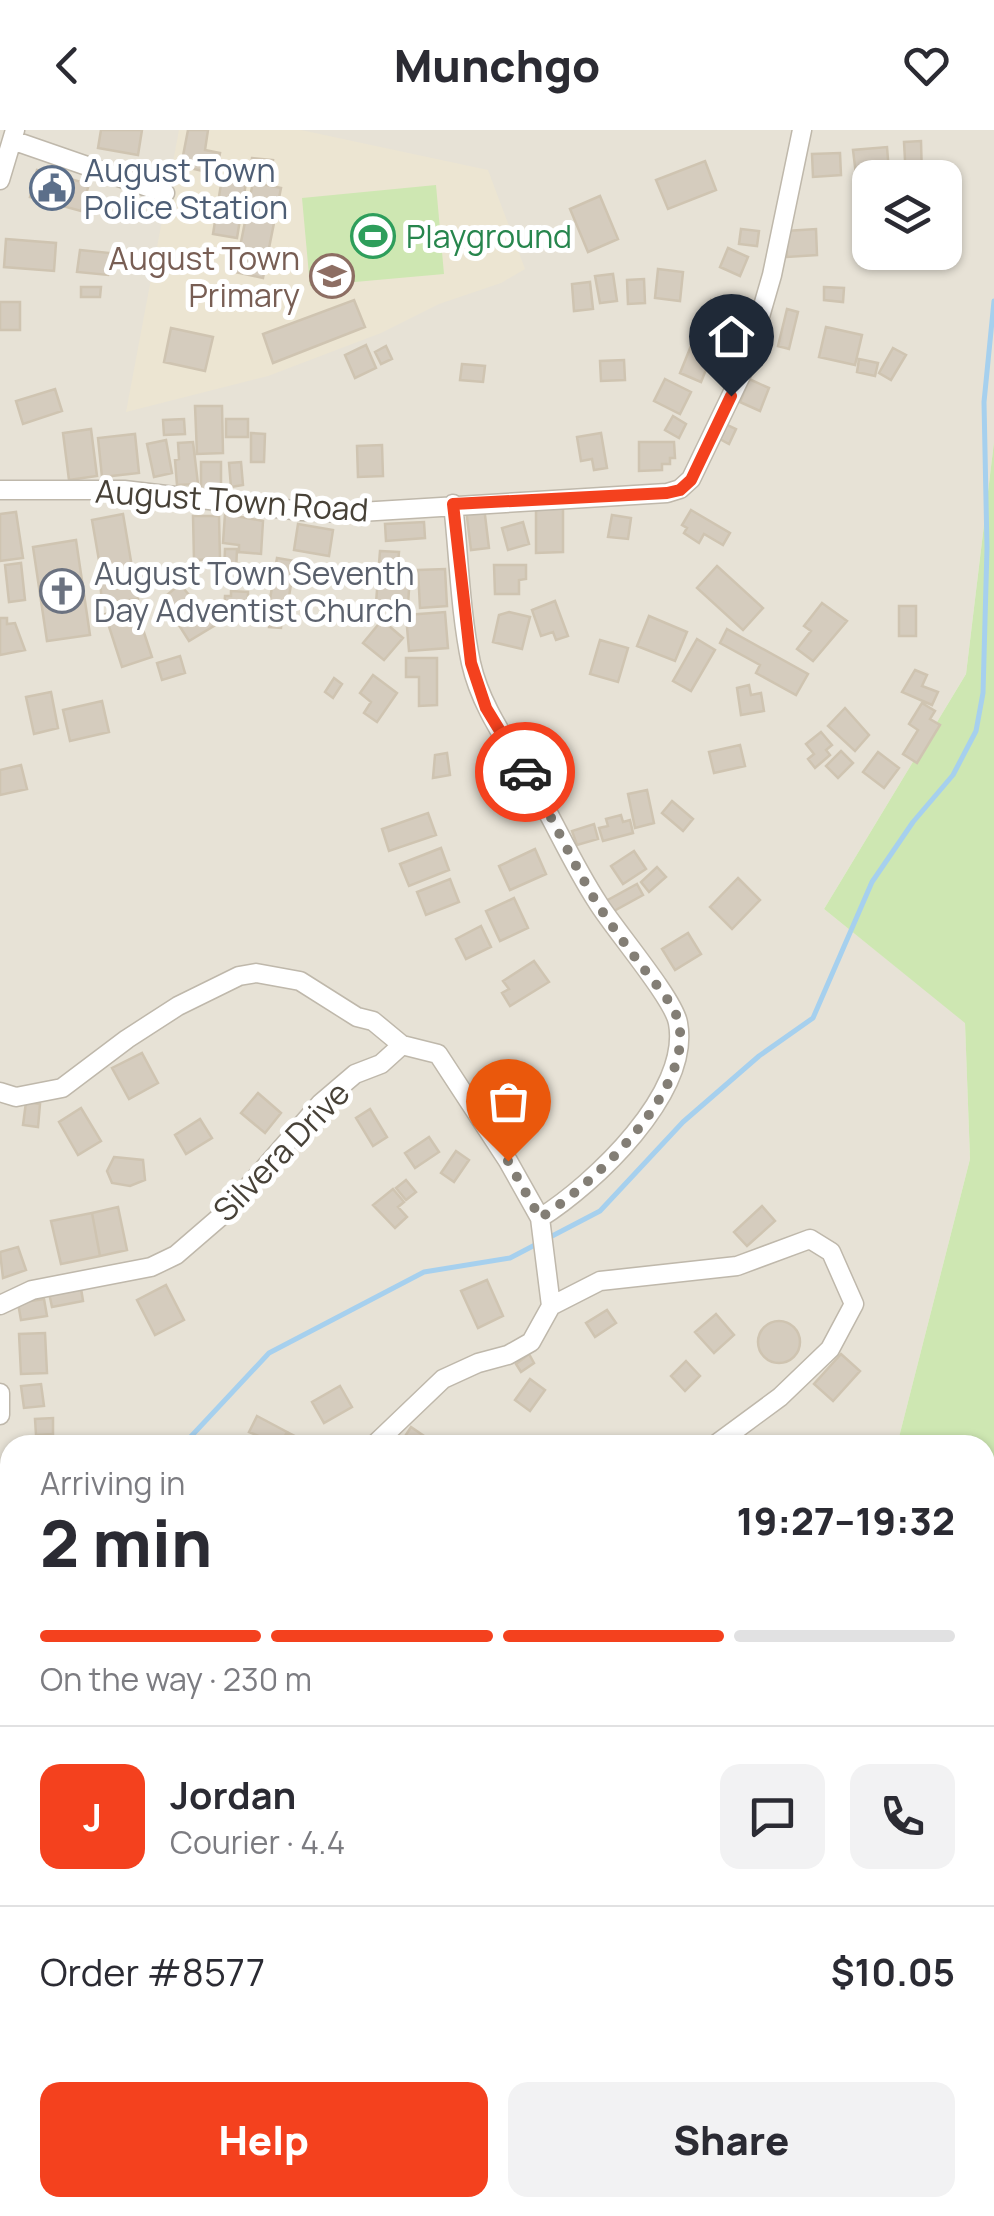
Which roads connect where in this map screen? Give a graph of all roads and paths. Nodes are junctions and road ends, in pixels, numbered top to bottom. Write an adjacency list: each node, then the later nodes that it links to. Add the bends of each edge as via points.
1 (802, 130): 6 (street, August Town Road, via 746,365 691,480 667,493)
2 (13, 135): 3 (street); 4 (street)
3 (0, 180)
4 (166, 193)
5 (0, 490): 6 (street, August Town Road, via 124,490 302,511)
6 (453, 504): 9 (street, via 467,638 486,708 596,901 678,1020 669,1084 632,1134)
7 (402, 1046): 8 (street, via 373,1021 300,981 256,973 178,1006 62,1088 16,1097); 9 (street, via 438,1054 508,1161); 10 (street, Silvera Drive, via 321,1102 227,1212 176,1256 32,1290)
8 (0, 1092)
9 (541, 1226): 11 (street)
10 (0, 1305)
11 (552, 1306): 14 (street, via 531,1342 443,1379); 15 (street, via 600,1281 737,1266 810,1239 830,1252 854,1304 830,1349)
12 (0, 1393): 13 (street)
13 (0, 1415)
14 (384, 1435)
15 (729, 1435)

